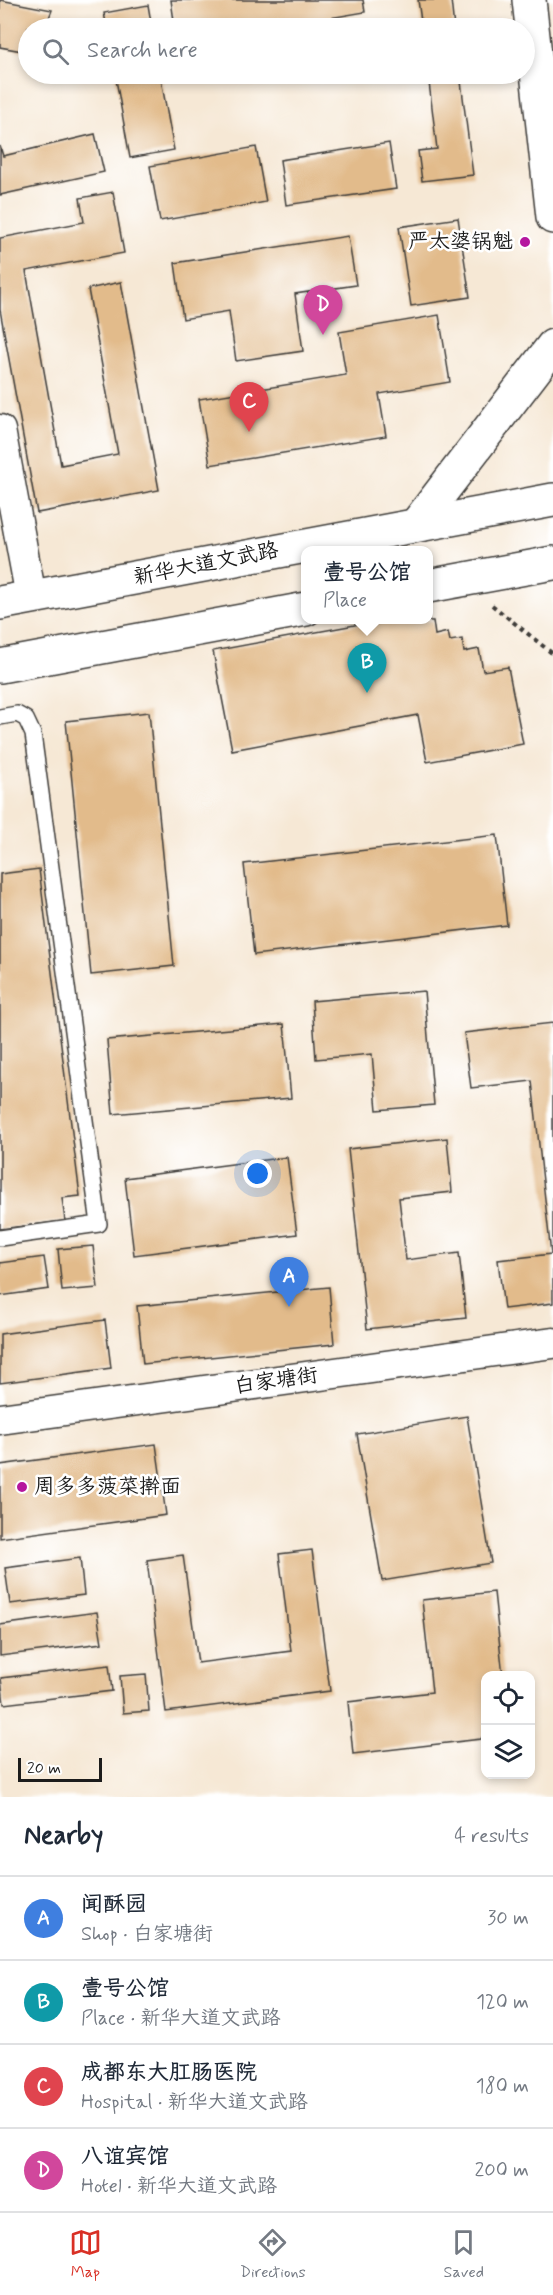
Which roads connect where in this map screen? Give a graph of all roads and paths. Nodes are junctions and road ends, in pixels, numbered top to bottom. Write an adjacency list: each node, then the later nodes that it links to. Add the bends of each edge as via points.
1 (529, 0): 2 (main road)
2 (531, 18)
3 (535, 54): 4 (main road)
4 (553, 217)
5 (553, 346): 8 (main road)
6 (0, 430): 14 (street)
7 (553, 500): 8 (main road, 新华大道文武路)
8 (416, 525): 9 (main road, 新华大道文武路)
9 (304, 546)
10 (301, 547): 14 (main road, 新华大道文武路)
11 (553, 563): 12 (main road)
12 (461, 580): 13 (main road); 16 (path)
13 (433, 585)
14 (16, 600)
15 (301, 610): 17 (main road)
16 (553, 654)
17 (0, 666)
18 (0, 717): 19 (lane, via 17,714 26,719 33,735 99,1224)
19 (0, 1238)
20 (553, 1343): 21 (street, 白家塘街)
21 (0, 1419)

